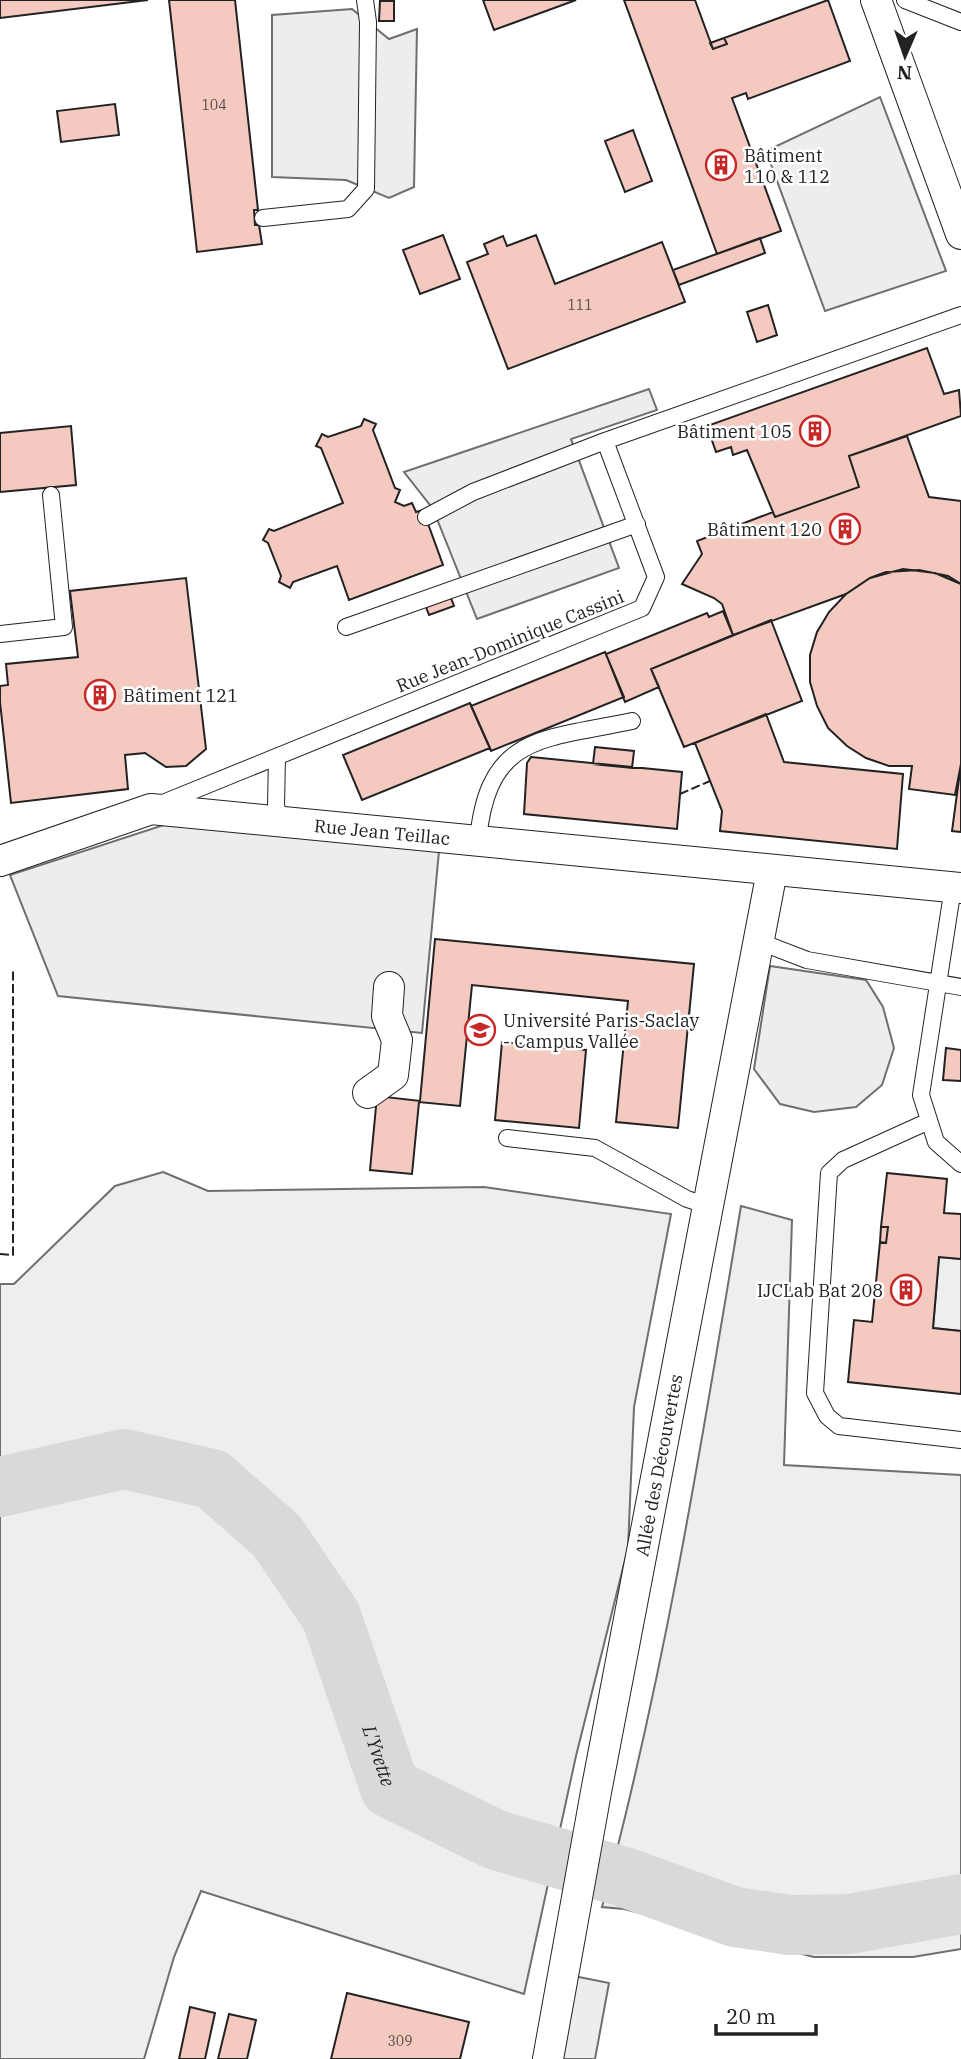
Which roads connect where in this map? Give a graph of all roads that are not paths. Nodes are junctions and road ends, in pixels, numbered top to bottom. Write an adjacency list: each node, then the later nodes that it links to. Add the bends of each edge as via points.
1 (365, 0): 5 (lane, via 366,189 348,209)
2 (876, 0): 6 (street)
3 (905, 0): 4 (lane)
4 (961, 22)
5 (263, 218)
6 (961, 234)
7 (961, 315): 8 (lane)
8 (605, 441): 10 (lane, via 473,492); 11 (lane, Rue Jean-Dominique Cassini)
9 (51, 495): 13 (lane, via 64,627)
10 (426, 517)
11 (636, 524): 12 (lane); 15 (lane, Rue Jean-Dominique Cassini, via 656,577 642,608)
12 (346, 627)
13 (0, 634)
14 (632, 721): 18 (lane, via 547,739 515,753 500,765 488,789 480,810)
15 (277, 757): 16 (lane, Rue Jean-Dominique Cassini); 17 (lane, via 276,807)
16 (151, 809): 17 (street, Rue Jean Teillac); 19 (street, Rue Jean Teillac)
17 (283, 822): 18 (street, Rue Jean Teillac)
18 (478, 840): 20 (street, Rue Jean Teillac)
19 (0, 861)
20 (772, 871): 21 (street, Rue Jean Teillac); 22 (street, Allée des Découvertes)
21 (957, 888): 23 (lane)
22 (758, 941): 23 (lane, via 807,960); 30 (street, Allée des Découvertes)
23 (939, 985): 25 (lane); 27 (lane, via 921,1095)
24 (389, 987): 26 (street, via 387,1016 397,1040 393,1075)
25 (961, 987)
26 (368, 1093)
27 (929, 1121): 29 (lane, via 936,1142); 31 (lane, via 843,1160 829,1173 815,1393 827,1416 839,1426)
28 (507, 1138): 30 (lane, via 595,1147 687,1199)
29 (961, 1164)
30 (709, 1206): 32 (street, Allée des Découvertes)
31 (961, 1440)
32 (548, 2059)

